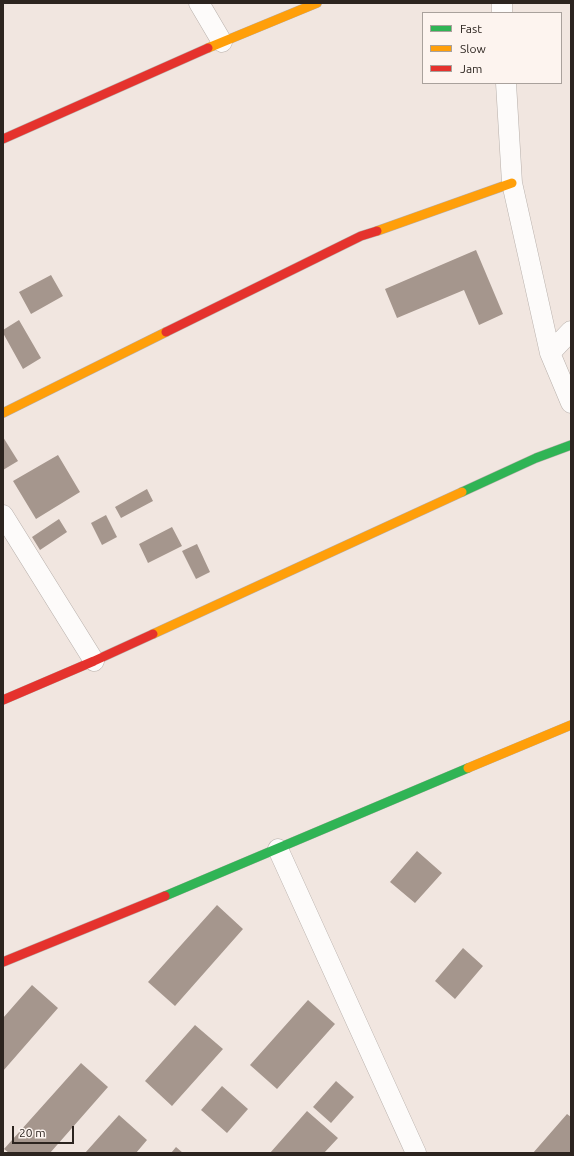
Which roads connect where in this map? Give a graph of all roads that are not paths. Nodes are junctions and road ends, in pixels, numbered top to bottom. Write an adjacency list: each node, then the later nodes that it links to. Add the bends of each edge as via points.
1 (199, 3): 3 (street)
2 (317, 3): 3 (street)
3 (222, 42): 5 (street)
4 (506, 84): 6 (street)
5 (3, 139)
6 (512, 183): 8 (street); 10 (street, via 361,236)
7 (571, 331): 8 (street)
8 (550, 353): 9 (street)
9 (571, 403)
10 (3, 413)
11 (571, 445): 13 (street, via 536,458)
12 (3, 515): 13 (street)
13 (94, 661): 14 (street)
14 (3, 700)
15 (571, 725): 16 (street)
16 (278, 849): 17 (street); 18 (street)
17 (3, 962)
18 (416, 1153)

